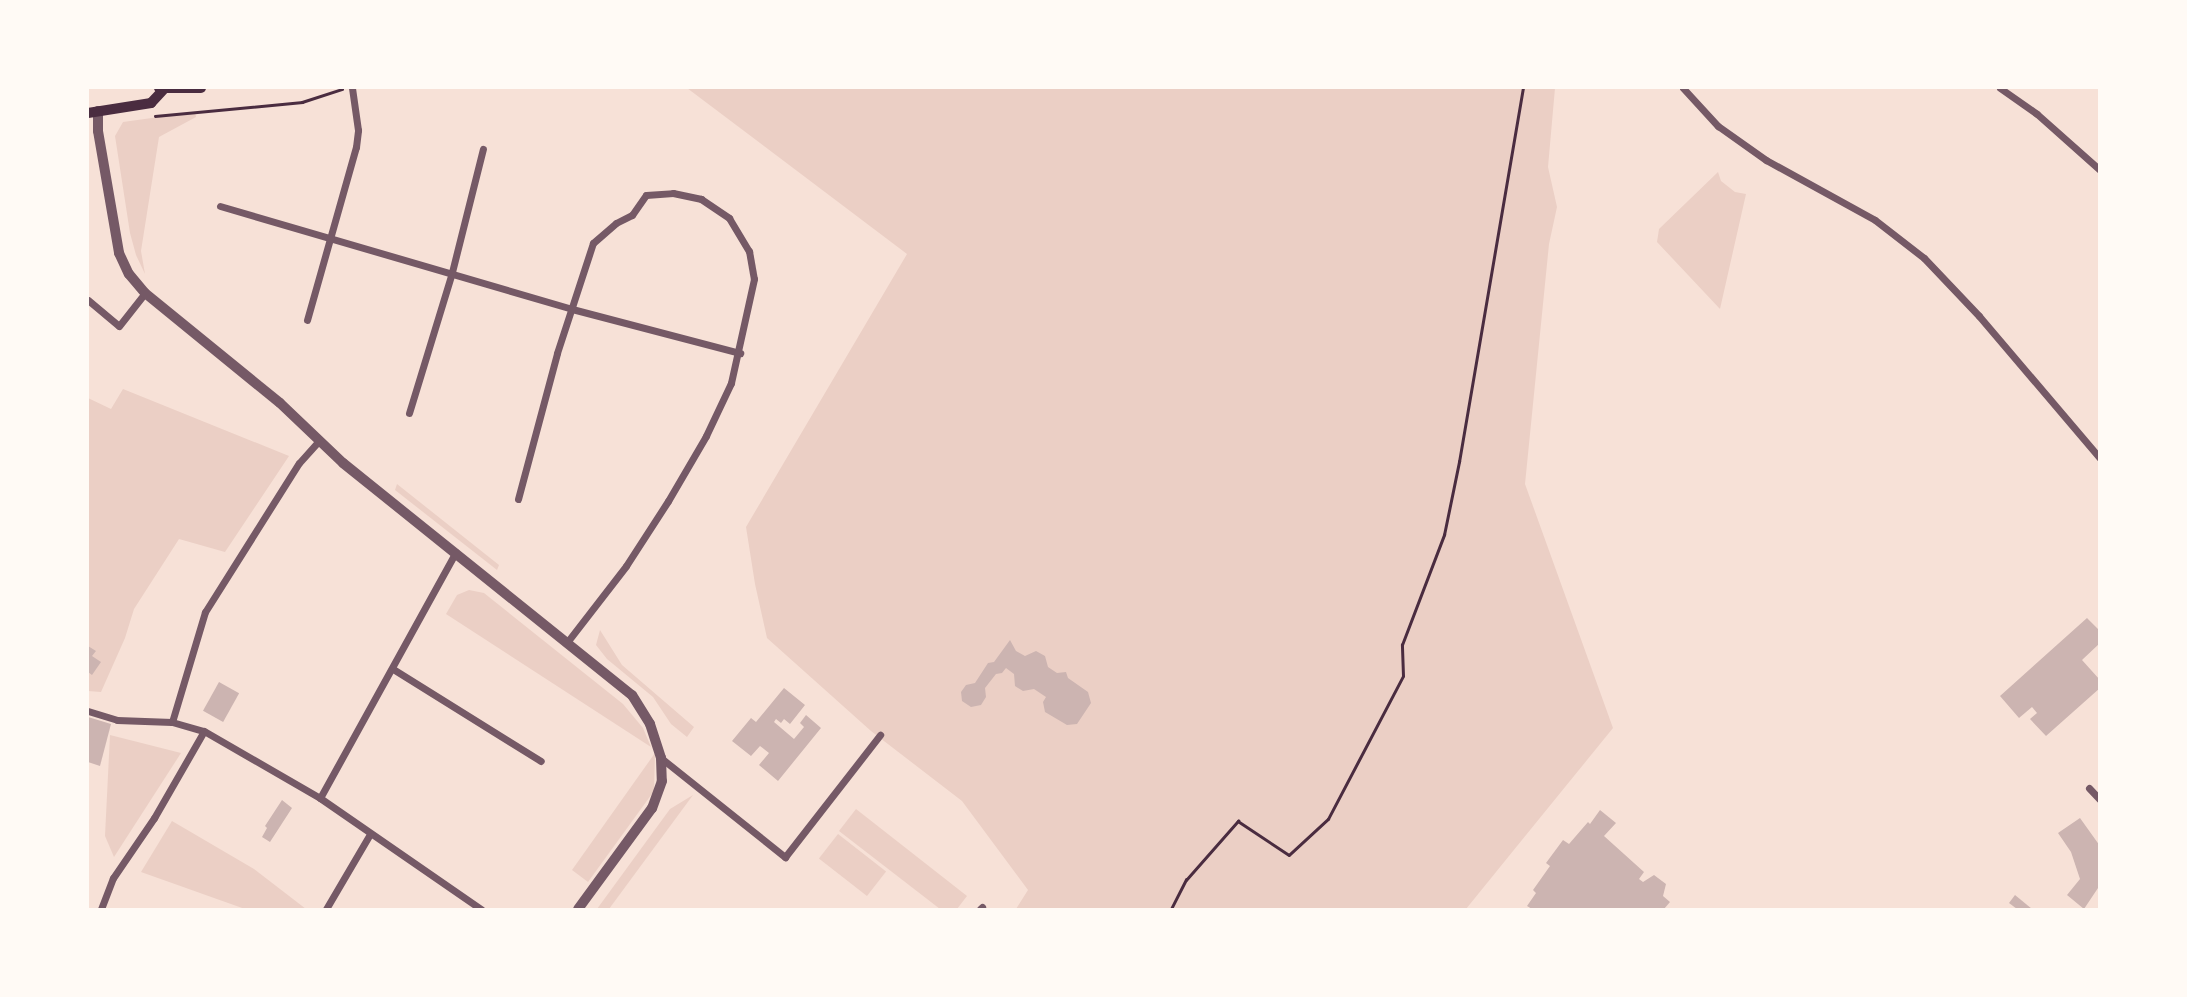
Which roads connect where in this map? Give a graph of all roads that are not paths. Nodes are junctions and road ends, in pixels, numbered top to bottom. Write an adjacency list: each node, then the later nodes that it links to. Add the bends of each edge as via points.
1 (201, 88): 5 (main road)
2 (352, 88): 11 (street, via 356,147)
3 (1683, 88): 20 (street, via 1718,126 1766,160 1875,220 1924,258)
4 (2000, 88): 9 (street, via 2037,114)
5 (161, 89): 7 (main road, via 151,103)
6 (88, 102): 7 (main road)
7 (93, 112): 13 (street, via 119,253)
8 (483, 149): 12 (street)
9 (2099, 170)
10 (220, 206): 11 (street)
11 (331, 237): 12 (street); 16 (street)
12 (452, 272): 15 (street); 18 (street)
13 (145, 293): 14 (street, via 119,326); 19 (street, via 280,403)
14 (88, 300)
15 (572, 309): 17 (street); 17 (street, via 593,243 632,215 646,195 673,193 701,199 729,218 753,266); 21 (street)
16 (307, 320)
17 (740, 353): 23 (street, via 731,383 689,468 626,566)
18 (409, 413)
19 (319, 441): 22 (street); 26 (street, via 299,463 205,612)
20 (2099, 458)
21 (518, 499)
22 (456, 552): 23 (street); 24 (street)
23 (568, 641): 29 (street, via 632,695 650,724)
24 (393, 669): 30 (street); 32 (street)
25 (88, 711): 26 (street, via 117,720)
26 (172, 722): 27 (street)
27 (204, 731): 32 (street); 35 (street, via 113,878)
28 (880, 735): 29 (street, via 785,857)
29 (661, 758): 38 (street, via 662,781 652,808)
30 (541, 761)
31 (2089, 788): 33 (street)
32 (320, 798): 34 (street)
33 (2099, 800)
34 (370, 834): 36 (street); 37 (street)
35 (100, 909)
36 (326, 909)
37 (481, 909)
38 (578, 909)

